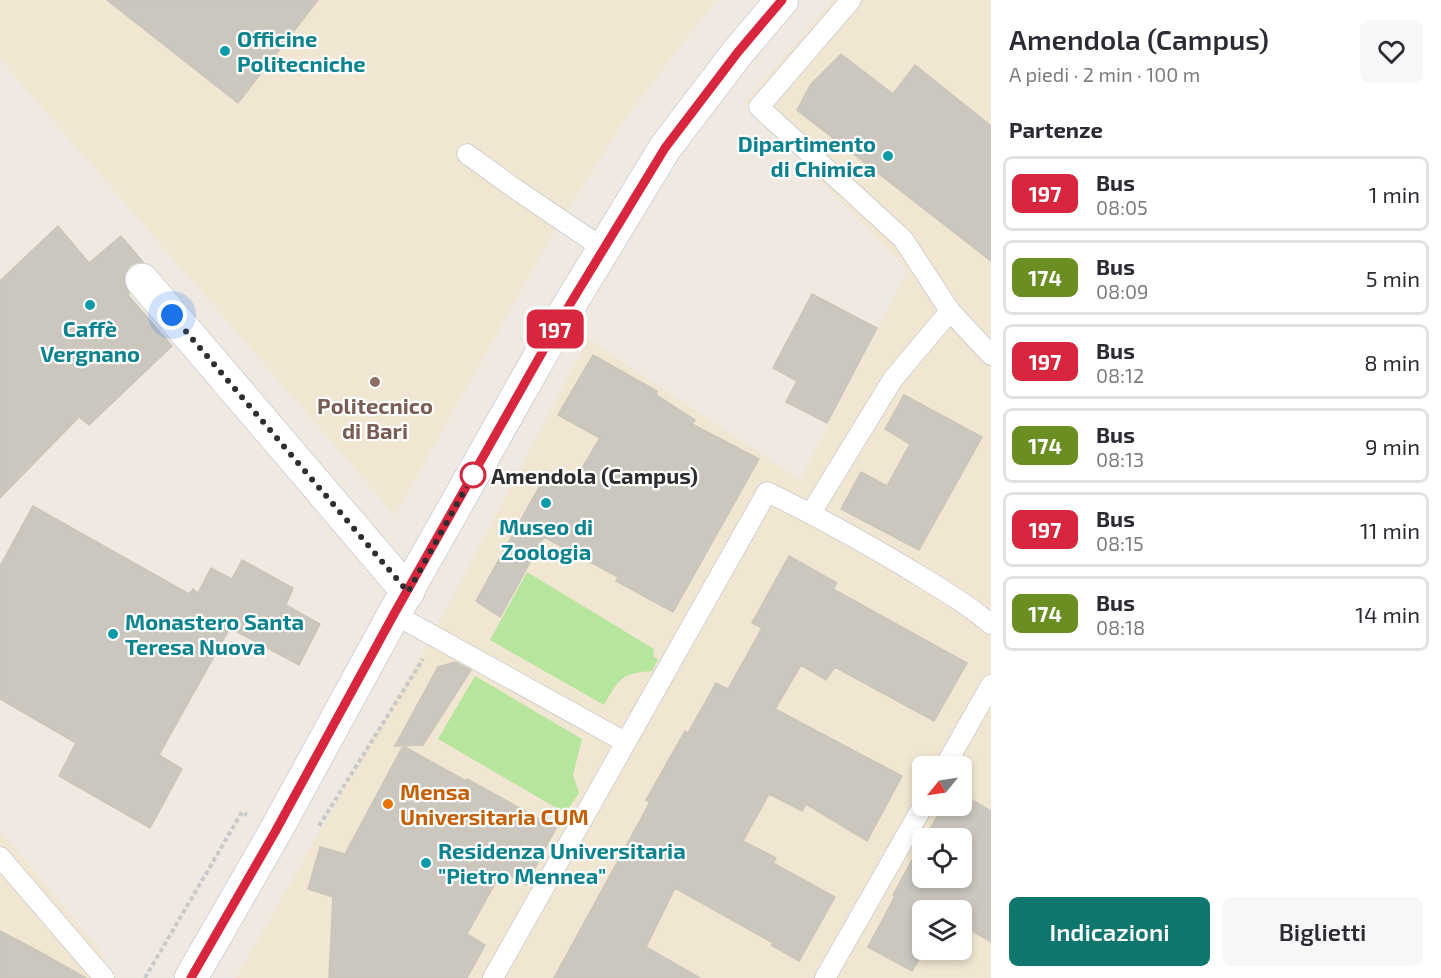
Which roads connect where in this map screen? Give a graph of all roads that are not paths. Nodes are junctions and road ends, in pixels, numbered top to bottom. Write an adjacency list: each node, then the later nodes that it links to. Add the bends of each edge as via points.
1 (782, 0): 4 (main road, via 665,148)
2 (851, 0): 6 (lane, via 759,107 903,239)
3 (467, 154): 4 (lane)
4 (604, 249): 9 (main road)
5 (142, 280): 9 (main road)
6 (950, 311): 7 (lane); 8 (lane, via 893,379)
7 (991, 355)
8 (811, 513): 10 (lane, via 964,602); 12 (lane, via 767,492)
9 (401, 603): 12 (lane); 17 (main road)
10 (991, 624)
11 (991, 685): 13 (lane)
12 (625, 742): 18 (lane)
13 (951, 756)
14 (917, 816): 19 (lane)
15 (0, 857): 16 (lane)
16 (104, 978)
17 (191, 978)
18 (493, 978)
19 (825, 978)

